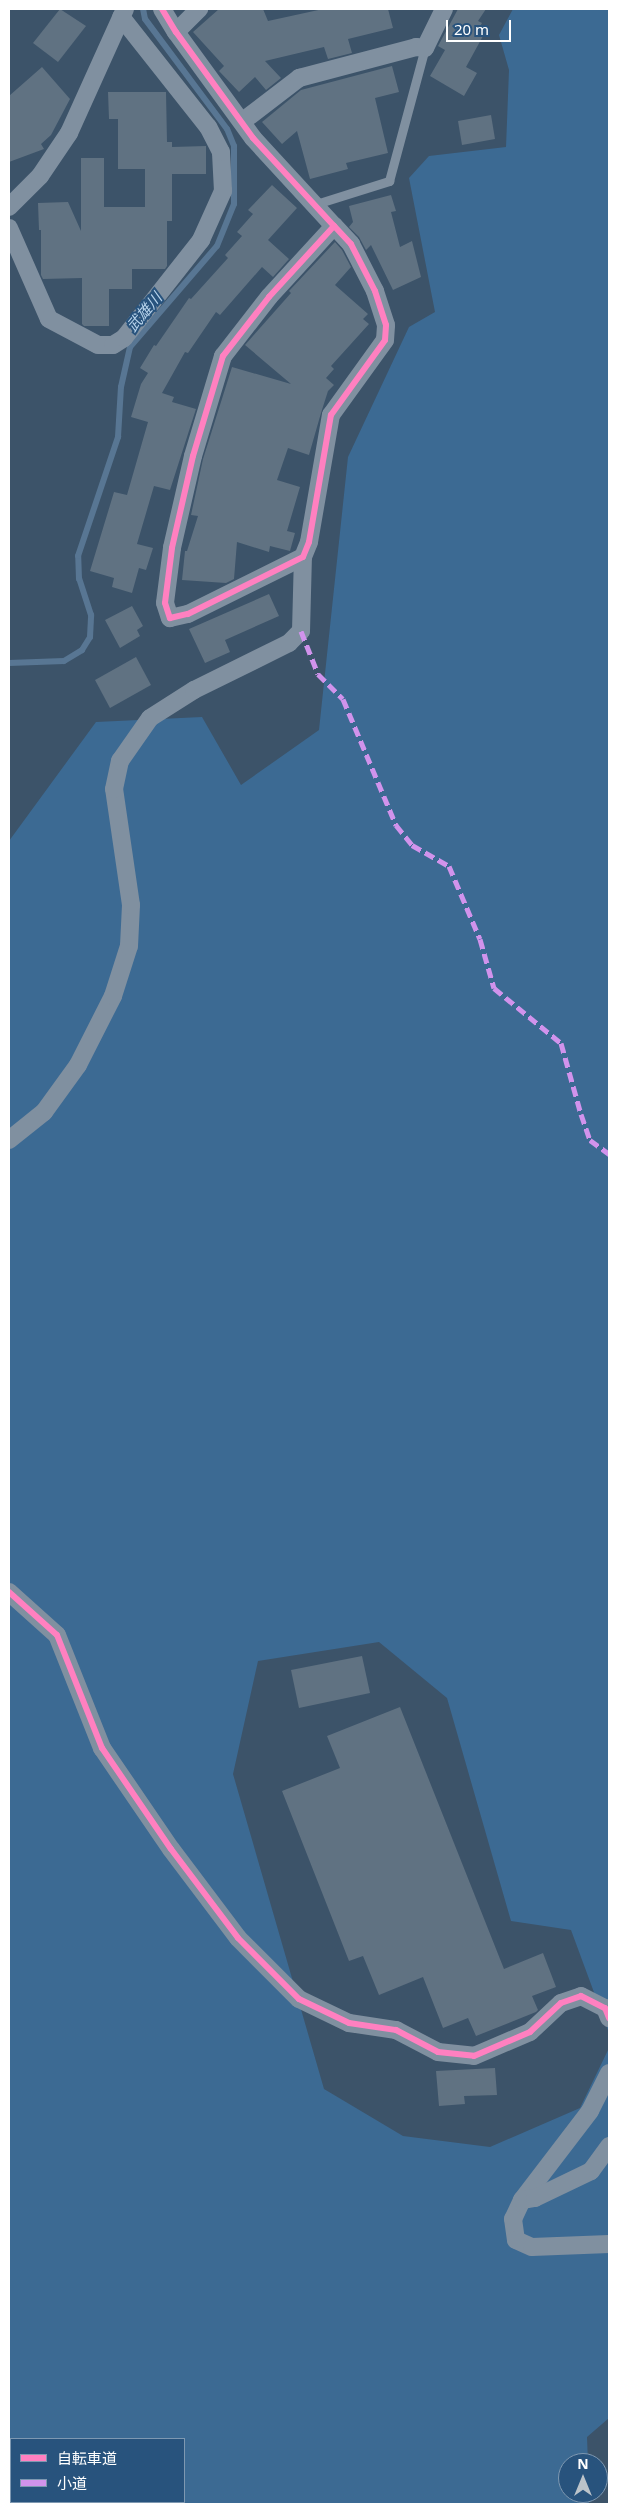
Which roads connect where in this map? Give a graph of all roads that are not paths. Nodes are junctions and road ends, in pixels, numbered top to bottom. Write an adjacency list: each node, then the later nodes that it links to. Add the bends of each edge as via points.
1 (162, 9): 5 (street)
2 (199, 9): 5 (street)
3 (444, 9): 6 (street)
4 (123, 13): 9 (street, via 69,133 40,176); 11 (street, via 208,127 222,152 223,191 201,240 124,338 113,345 98,345 49,319)
5 (176, 32): 7 (street)
6 (424, 48): 7 (street, via 416,47 299,78); 8 (lane, via 389,181)
7 (243, 121): 8 (street, via 253,138)
8 (316, 204): 10 (street)
9 (9, 207)
10 (334, 226): 12 (street, via 351,244 375,291 386,325 385,340 331,415 309,542); 12 (street, via 269,297 223,356 193,456 172,548 165,603 170,618 188,614)
11 (9, 228)
12 (303, 557): 13 (street, via 301,631 289,643 194,690 150,718 120,761 114,789 131,905 129,946 113,996 78,1065 44,1112)
13 (9, 1140)
14 (9, 1592): 15 (street, via 57,1635 102,1748 171,1849 238,1938 299,1999 349,2023 396,2030 438,2052 474,2056 530,2032 562,2003 581,1996 605,2008)
15 (609, 2018)
16 (609, 2073): 18 (street, via 590,2111)
17 (609, 2146): 18 (street, via 591,2171 535,2198)
18 (522, 2200): 19 (street, via 513,2219 516,2240 532,2247)
19 (609, 2244)

